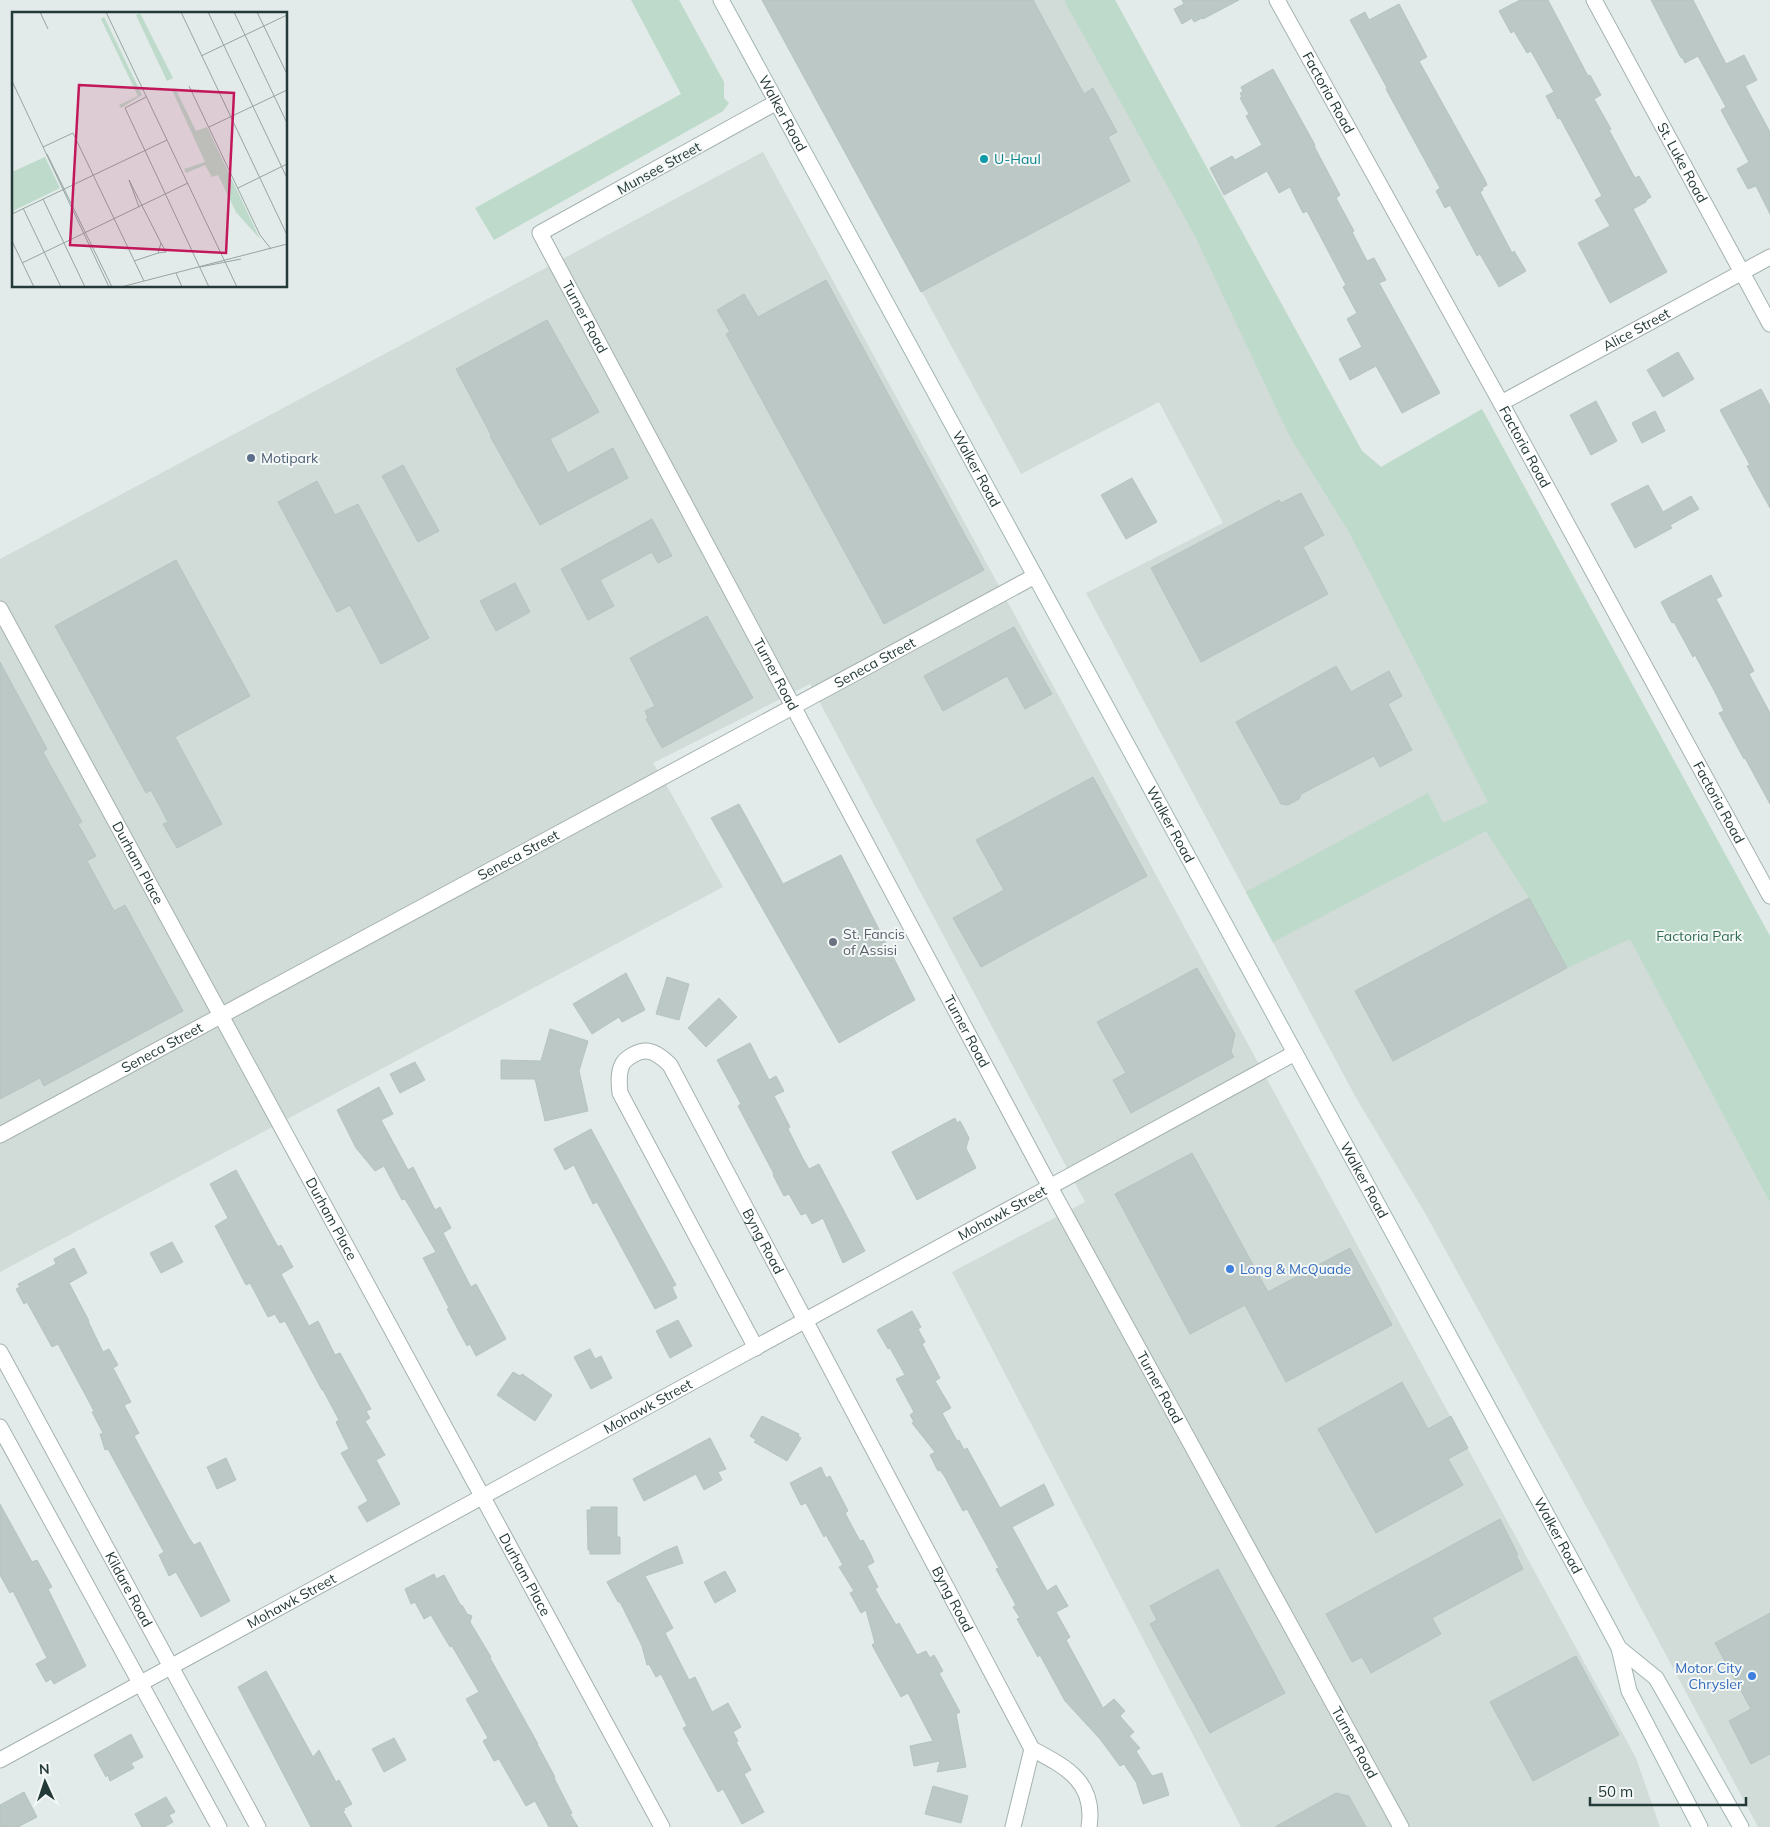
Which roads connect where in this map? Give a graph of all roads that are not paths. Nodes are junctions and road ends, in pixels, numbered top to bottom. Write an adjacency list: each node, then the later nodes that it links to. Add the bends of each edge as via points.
1 (721, 0): 4 (street, Walker Road)
2 (1277, 0): 9 (street, Factoria Road)
3 (1594, 0): 7 (street, St. Luke Road)
4 (777, 102): 5 (street, Munsee Street); 10 (street, Walker Road)
5 (540, 233): 12 (street, Turner Road)
6 (1770, 257): 7 (street, Alice Street)
7 (1742, 272): 8 (street, St. Luke Road); 9 (street, Alice Street)
8 (1770, 324)
9 (1501, 403): 13 (street, Factoria Road)
10 (1035, 576): 12 (street, Seneca Street); 15 (street, Walker Road)
11 (0, 609): 14 (street, Durham Place)
12 (792, 707): 14 (street, Seneca Street); 17 (street, Turner Road)
13 (1770, 896)
14 (221, 1015): 16 (street, Seneca Street); 22 (street, Durham Place)
15 (1295, 1053): 17 (street, Mohawk Street); 23 (street, Walker Road)
16 (0, 1135)
17 (1050, 1186): 18 (street, Mohawk Street); 34 (street, Turner Road)
18 (806, 1320): 19 (street, Mohawk Street); 19 (street, Byng Road, via 670,1065 662,1057 646,1051 632,1055 623,1063 619,1076 620,1093); 26 (street, Byng Road)
19 (756, 1348): 22 (street, Mohawk Street)
20 (0, 1352): 24 (street, Kildare Road)
21 (0, 1427): 25 (street)
22 (483, 1497): 24 (street, Mohawk Street); 31 (street, Durham Place)
23 (1619, 1648): 28 (street, Walker Road, via 1629,1691); 37 (street, Walker Road, via 1656,1678)
24 (171, 1667): 25 (street, Mohawk Street); 30 (street, Kildare Road)
25 (140, 1684): 27 (street, Mohawk Street); 29 (street)
26 (1032, 1749): 32 (street); 33 (street, via 1065,1766 1085,1789 1091,1814)
27 (0, 1760)
28 (1688, 1805): 35 (street); 36 (street, Walker Road)
29 (219, 1827)
30 (258, 1827)
31 (662, 1827)
32 (1013, 1827)
33 (1089, 1827)
34 (1401, 1827)
35 (1690, 1827)
36 (1700, 1827)
37 (1741, 1827)

